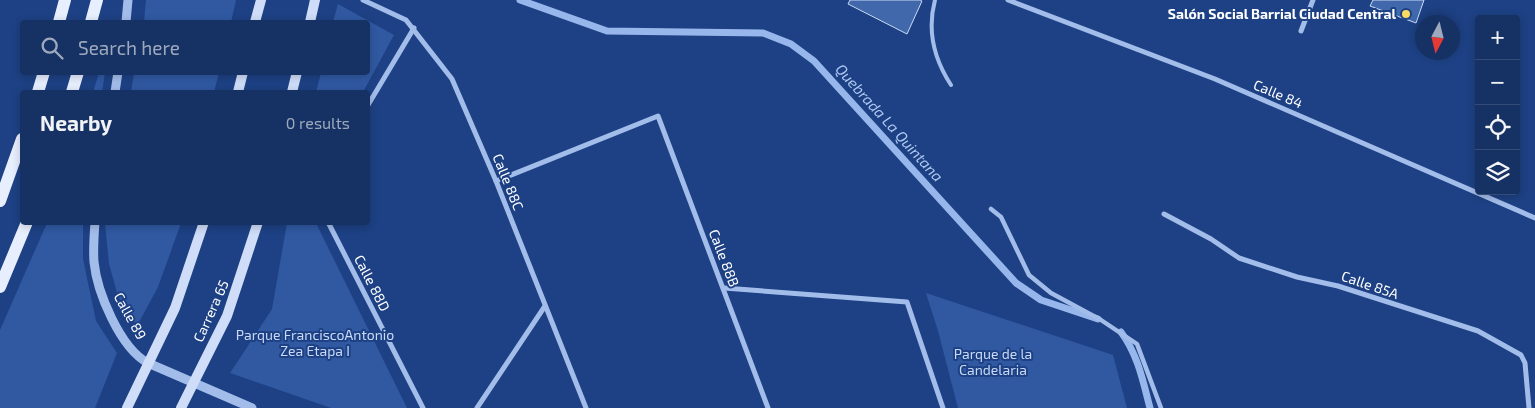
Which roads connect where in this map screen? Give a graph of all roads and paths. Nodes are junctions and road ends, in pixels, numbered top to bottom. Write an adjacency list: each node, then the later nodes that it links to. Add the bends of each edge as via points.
1 (65, 0): 10 (main road)
2 (97, 0): 11 (main road)
3 (128, 0): 12 (street)
4 (261, 0): 13 (main road)
5 (315, 0): 14 (main road)
6 (363, 0): 15 (street, Calle 88C, via 406,20)
7 (935, 0): 22 (lane, via 931,32 940,68)
8 (1008, 0): 34 (street, Calle 84, via 1216,79)
9 (1313, 0): 16 (street)
10 (60, 20)
11 (92, 20)
12 (126, 20)
13 (256, 20)
14 (310, 20)
15 (414, 28): 28 (street); 30 (street, Calle 88C, via 452,79)
16 (1301, 30)
17 (43, 75): 23 (main road)
18 (77, 75): 24 (main road)
19 (118, 75): 25 (street)
20 (242, 75): 26 (main road)
21 (296, 75): 27 (main road)
22 (951, 85)
23 (39, 90)
24 (73, 90)
25 (115, 90)
26 (238, 90)
27 (292, 90)
28 (370, 102)
29 (20, 145): 31 (main road)
30 (496, 181): 41 (street, Calle 88B, via 658,116); 42 (street, Calle 88C)
31 (0, 201)
32 (991, 209): 53 (street, via 1002,217 1029,275 1051,293 1137,344)
33 (1164, 214): 54 (street, Calle 85A, via 1239,258 1478,331 1521,355 1525,363)
34 (1535, 218)
35 (26, 225): 40 (main road)
36 (95, 225): 43 (street, Calle 89, via 94,263 103,298 127,344)
37 (203, 225): 43 (main road, via 175,308)
38 (257, 225): 44 (main road, Carrera 65, via 240,283)
39 (330, 225): 48 (street, Calle 88D)
40 (0, 287)
41 (724, 288): 51 (street, Calle 88B); 52 (street, via 907,302)
42 (545, 306): 49 (street); 50 (street, Calle 88C)
43 (148, 363): 44 (street, Calle 89); 45 (main road)
44 (193, 383): 46 (main road, Carrera 65); 47 (street, Calle 89)
45 (127, 408)
46 (181, 408)
47 (252, 408)
48 (423, 408)
49 (477, 408)
50 (586, 408)
51 (768, 408)
52 (943, 408)
53 (1161, 408)
54 (1529, 408)

